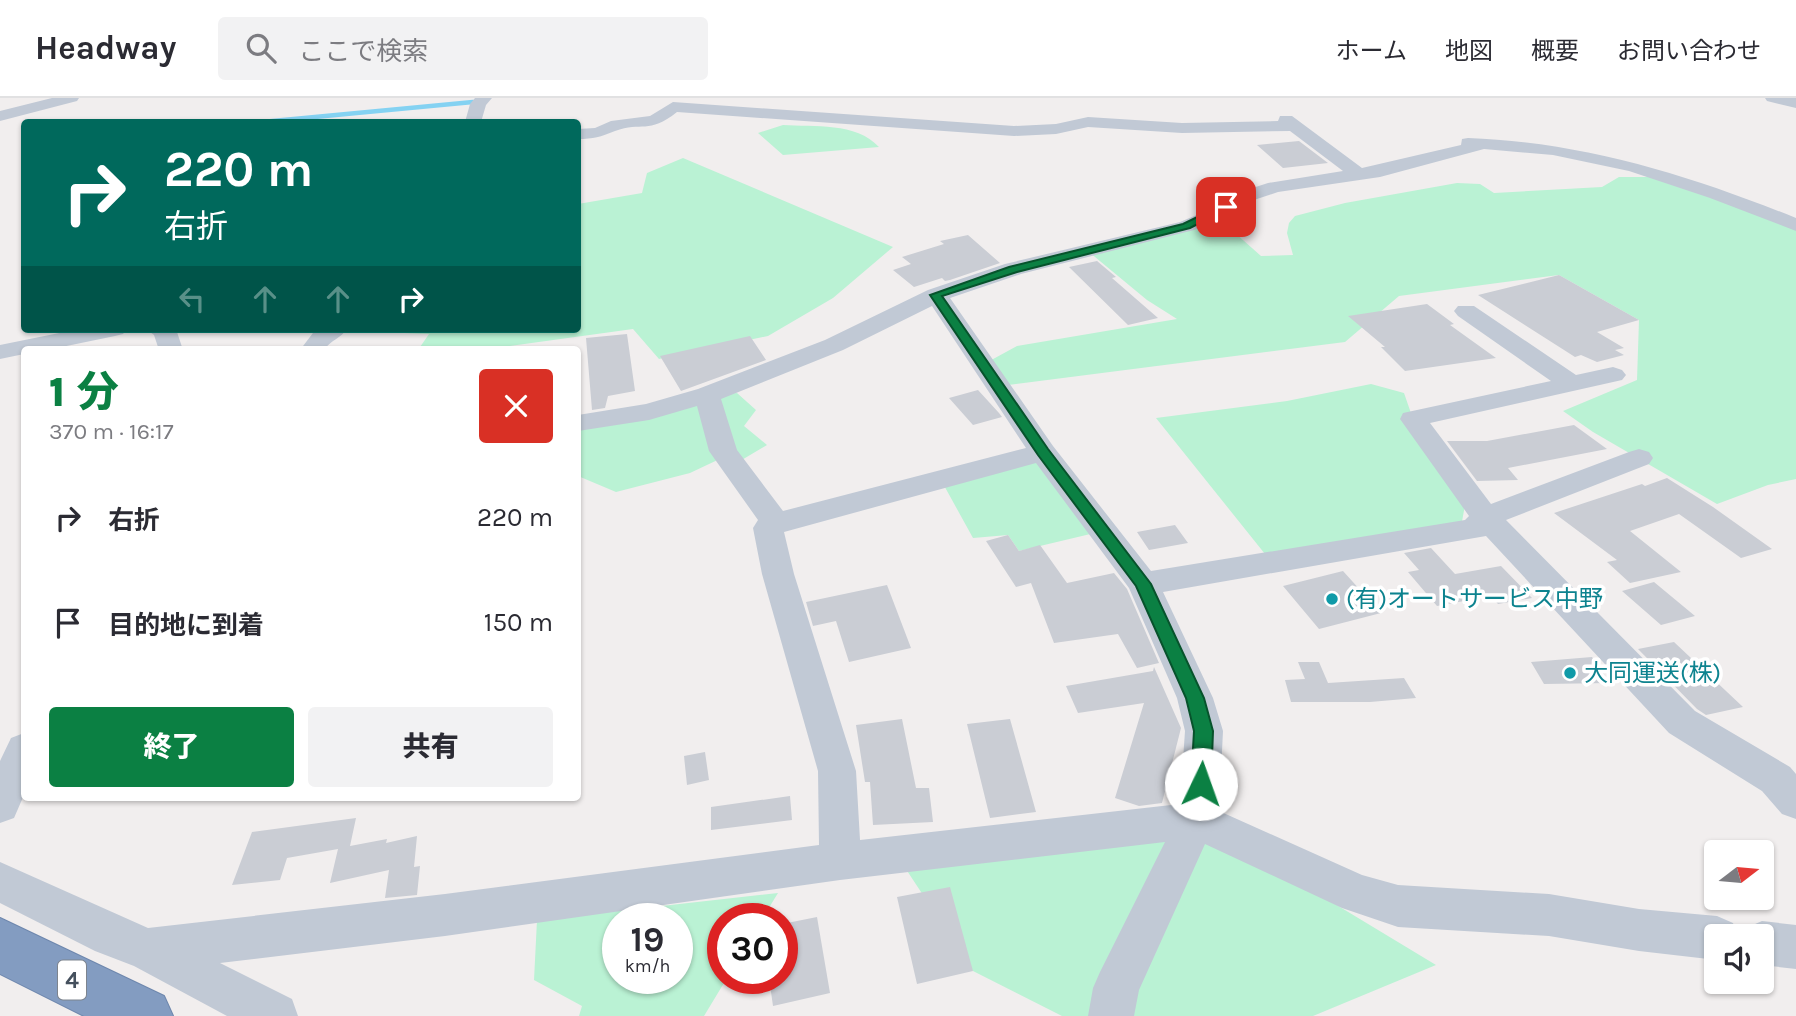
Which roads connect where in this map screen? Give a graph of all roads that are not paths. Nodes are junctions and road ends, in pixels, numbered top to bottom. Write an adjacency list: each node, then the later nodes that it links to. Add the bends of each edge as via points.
1 (71, 98): 5 (street)
2 (484, 98): 6 (street)
3 (1773, 98): 4 (street)
4 (1796, 103)
5 (0, 116)
6 (474, 119)
7 (581, 134): 8 (street, via 655,121 673,107 1014,131 1088,122 1182,128 1290,123)
8 (1357, 173): 9 (street, via 1476,147 1468,143 1504,142 1635,167); 10 (street, via 1275,187 1187,226 1013,269)
9 (1796, 225)
10 (936, 295): 20 (street, via 834,345); 22 (street)
11 (1466, 311): 19 (street)
12 (95, 333): 14 (street)
13 (327, 333): 15 (street)
14 (30, 346)
15 (315, 346)
16 (21, 348): 17 (street)
17 (0, 352)
18 (1613, 375): 19 (street)
19 (1572, 384): 24 (street, via 1413,419)
20 (707, 395): 21 (street, via 649,412); 25 (street, via 723,451)
21 (581, 423)
22 (1043, 452): 25 (street); 26 (street)
23 (1639, 458): 24 (street)
24 (1485, 517): 26 (street, via 1475,529); 28 (street, via 1682,722 1776,779)
25 (776, 523): 31 (street, via 768,528 778,574 837,771)
26 (1143, 584): 30 (street, via 1195,698 1204,731)
27 (21, 756): 29 (street)
28 (1796, 802)
29 (0, 806)
30 (1196, 820): 31 (street); 33 (street, via 1357,894 1398,906 1549,915); 40 (street, via 1116,988)
31 (840, 860): 37 (street, via 445,915)
32 (0, 882): 37 (street)
33 (1704, 937)
34 (1774, 944): 36 (street)
35 (0, 945): 38 (highway, 4)
36 (1796, 947)
37 (148, 950): 39 (street)
38 (144, 1016)
39 (275, 1016)
40 (1111, 1016)

